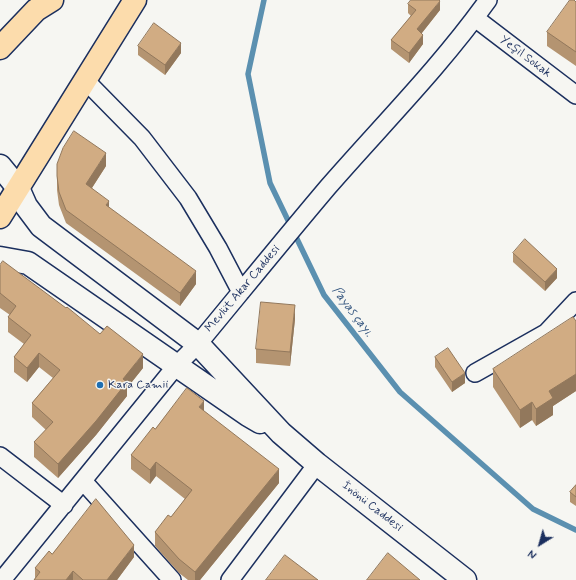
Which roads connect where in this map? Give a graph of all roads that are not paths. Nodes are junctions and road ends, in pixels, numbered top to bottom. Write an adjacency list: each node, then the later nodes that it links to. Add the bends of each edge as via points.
1 (135, 0): 6 (highway)
2 (488, 0): 4 (street, Mevlüt Akar Caddesi)
3 (40, 3): 5 (highway)
4 (475, 18): 7 (street, Yeşil Sokak); 12 (street, Mevlüt Akar Caddesi)
5 (0, 48)
6 (85, 80): 9 (highway); 12 (street, via 142,138 188,198)
7 (576, 95)
8 (0, 166): 9 (main road)
9 (18, 188): 10 (highway); 14 (main road, via 26,206 41,226)
10 (0, 217)
11 (0, 258): 15 (main road, via 28,263)
12 (241, 292): 14 (street, Mevlüt Akar Caddesi)
13 (576, 301): 16 (street, via 546,333)
14 (198, 344): 15 (street, Mevlüt Akar Caddesi); 17 (main road)
15 (176, 366): 17 (main road, via 248,415); 20 (street, Mevlüt Akar Caddesi)
16 (476, 373)
17 (281, 433): 19 (main road, İnönü Caddesi)
18 (0, 456): 21 (street)
19 (318, 464): 24 (street); 25 (main road, İnönü Caddesi)
20 (83, 481): 21 (street, Mevlüt Akar Caddesi); 23 (street)
21 (64, 505): 22 (street, Mevlüt Akar Caddesi)
22 (2, 580)
23 (172, 580)
24 (230, 580)
25 (465, 580)

